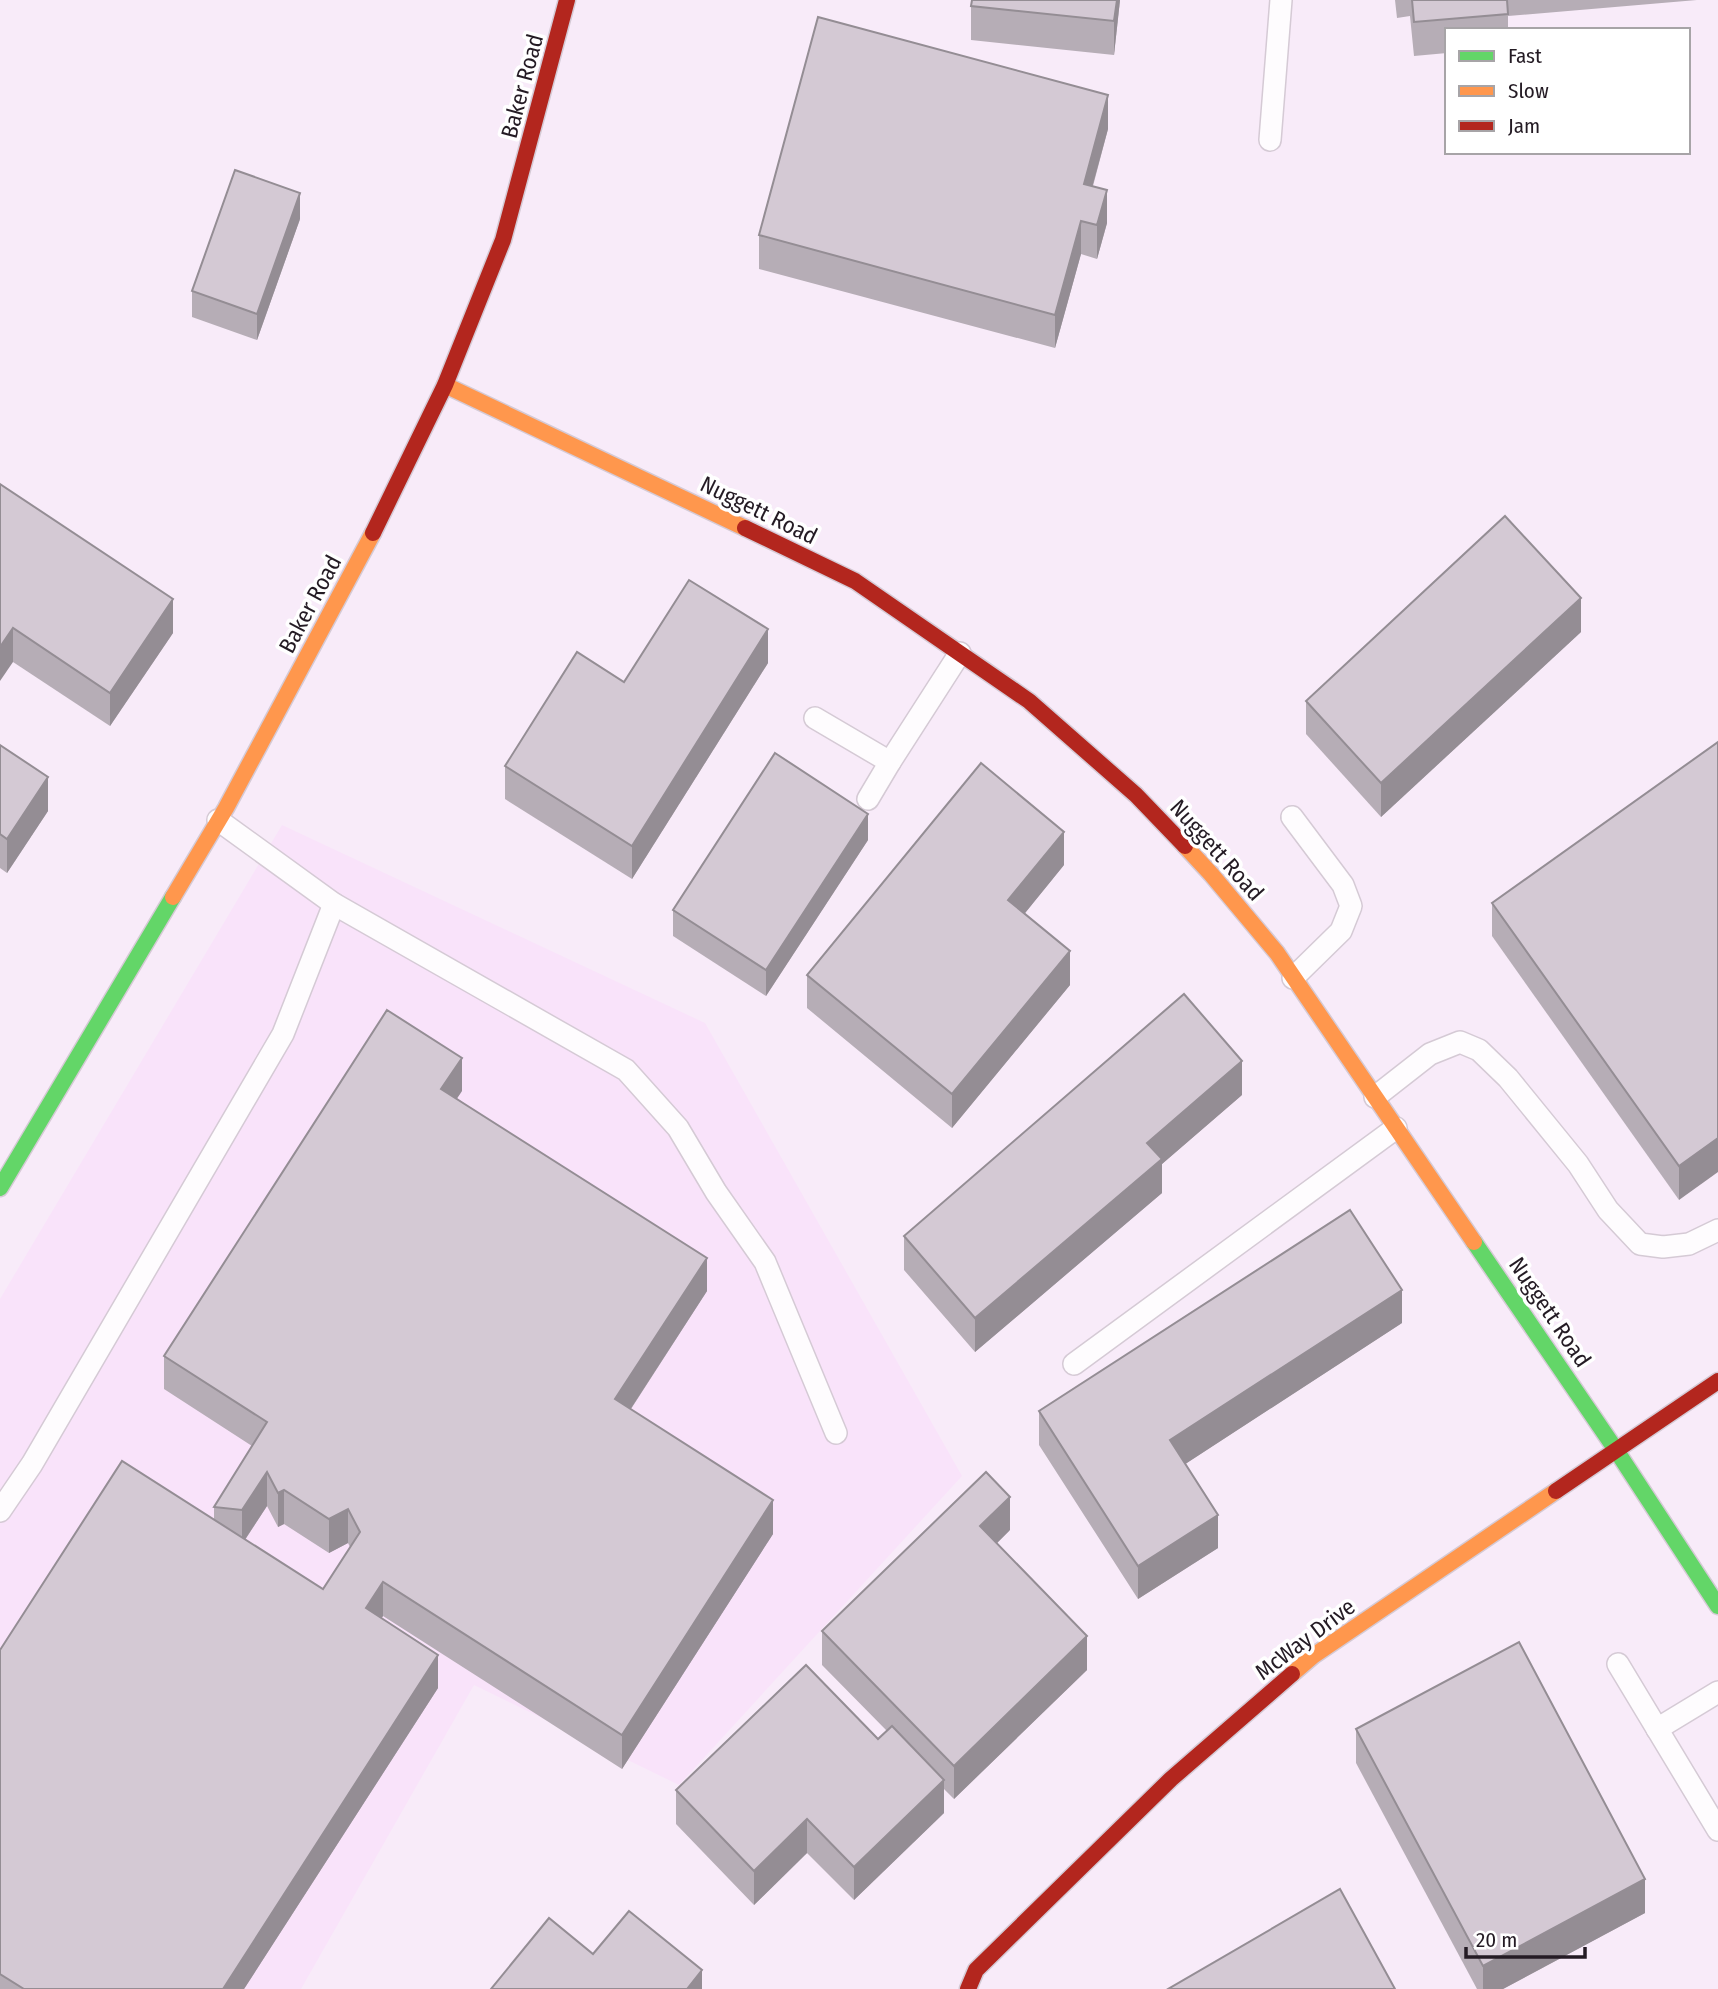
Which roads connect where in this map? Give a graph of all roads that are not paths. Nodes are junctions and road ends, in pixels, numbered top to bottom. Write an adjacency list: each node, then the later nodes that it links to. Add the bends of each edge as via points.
1 (567, 0): 4 (street, Baker Road, via 503,240)
2 (1281, 0): 3 (lane)
3 (1270, 140)
4 (445, 385): 5 (street, Nuggett Road, via 855,581); 10 (street, Baker Road, via 310,655)
5 (960, 653): 7 (lane); 12 (street, Nuggett Road, via 1030,701 1136,795 1211,874)
6 (816, 718): 7 (lane)
7 (890, 762): 8 (lane)
8 (868, 799)
9 (1292, 817): 12 (lane, via 1343,885 1351,906 1341,931)
10 (218, 820): 11 (lane); 15 (street, Baker Road)
11 (334, 904): 19 (lane, via 626,1070 678,1128 765,1262); 21 (lane, via 283,1034 32,1464)
12 (1293, 978): 13 (street, Nuggett Road)
13 (1375, 1097): 14 (street, Nuggett Road); 16 (lane, via 1430,1054 1460,1042 1479,1050 1508,1078 1578,1164 1608,1210 1640,1244 1689,1244)
14 (1396, 1128): 17 (lane); 20 (street, Nuggett Road)
15 (0, 1188)
16 (1718, 1230)
17 (1074, 1364)
18 (1718, 1381): 20 (street, McWay Drive)
19 (836, 1433)
20 (1616, 1450): 22 (street, Nuggett Road); 27 (street, McWay Drive, via 1313,1656 1171,1779 976,1970)
21 (0, 1511)
22 (1718, 1606)
23 (1618, 1664): 25 (lane)
24 (1718, 1692): 25 (lane)
25 (1657, 1729): 26 (lane)
26 (1718, 1830)
27 (968, 1989)

